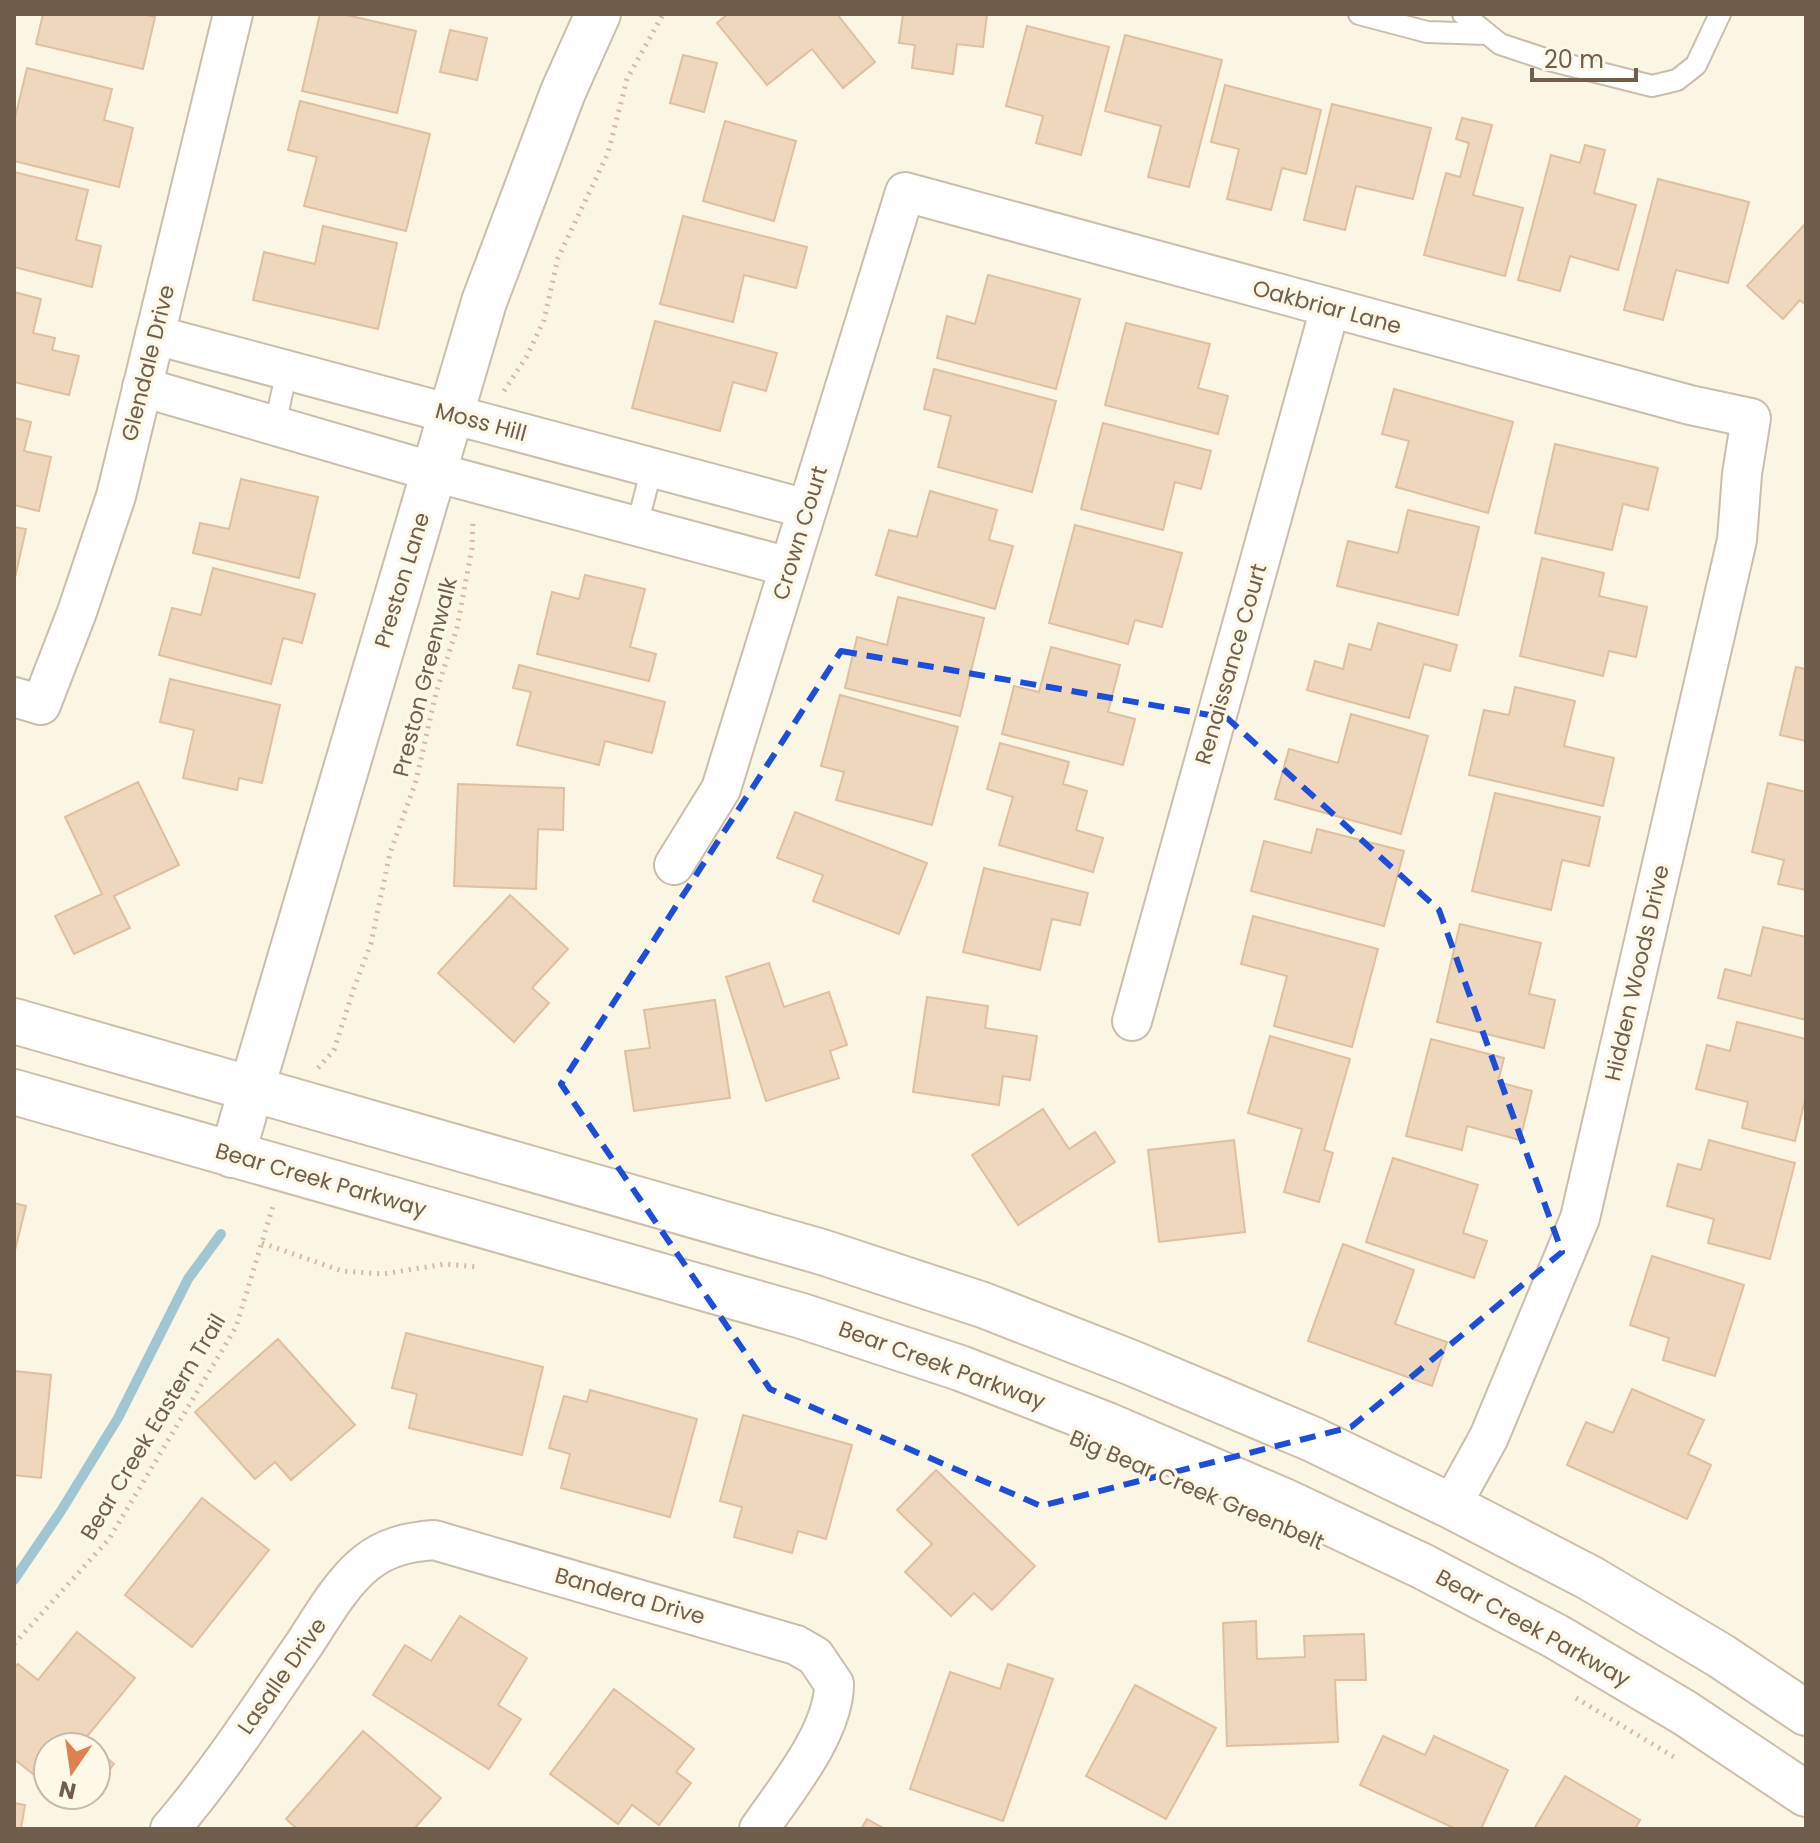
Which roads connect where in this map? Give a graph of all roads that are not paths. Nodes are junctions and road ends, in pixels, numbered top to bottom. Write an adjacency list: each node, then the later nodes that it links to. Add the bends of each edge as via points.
1 (233, 14): 9 (street, Glendale Drive)
2 (598, 14): 12 (main road, Preston Lane, via 484,302)
3 (1359, 14): 6 (lane, via 1427,32)
4 (1463, 14): 6 (lane)
5 (1720, 14): 6 (lane, via 1696,65 1677,80 1652,86 1545,59 1500,44)
6 (1487, 34)
7 (905, 192): 8 (street, Oakbriar Lane); 17 (street, Crown Court)
8 (1330, 308): 13 (street, Oakbriar Lane); 23 (street, Renaissance Court)
9 (155, 335): 10 (street, Moss Hill); 11 (street, Glendale Drive)
10 (287, 370): 12 (street, Moss Hill); 14 (lane)
11 (142, 387): 14 (street); 20 (street, Glendale Drive, via 116,496 77,612)
12 (451, 414): 15 (street, Moss Hill); 16 (main road, Preston Lane)
13 (1751, 418): 27 (street, Hidden Woods Drive, via 1737,540 1580,1218 1489,1437)
14 (275, 425): 16 (street)
15 (652, 468): 17 (street, Moss Hill); 18 (lane)
16 (434, 472): 18 (street); 24 (main road, Preston Lane)
17 (807, 509): 19 (street, Crown Court)
18 (637, 525): 19 (street)
19 (789, 567): 21 (street, Crown Court, via 721,789)
20 (28, 701)
21 (674, 865)
22 (14, 1021): 24 (main road)
23 (1132, 1021)
24 (250, 1091): 26 (main road, Preston Lane); 27 (main road, via 807,1247 983,1305 1312,1439)
25 (14, 1092): 26 (main road, Bear Creek Parkway)
26 (232, 1155): 30 (main road, Bear Creek Parkway, via 802,1316 960,1368 1107,1425 1422,1566 1557,1637)
27 (1451, 1506): 29 (main road, via 1590,1578)
28 (410, 1542): 31 (street, Lasalle Drive, via 387,1549 364,1565 336,1598); 32 (street, Bandera Drive, via 460,1546 796,1645 815,1656 834,1684 830,1710 817,1740)
29 (1806, 1713)
30 (1806, 1794)
31 (170, 1829)
32 (759, 1829)

